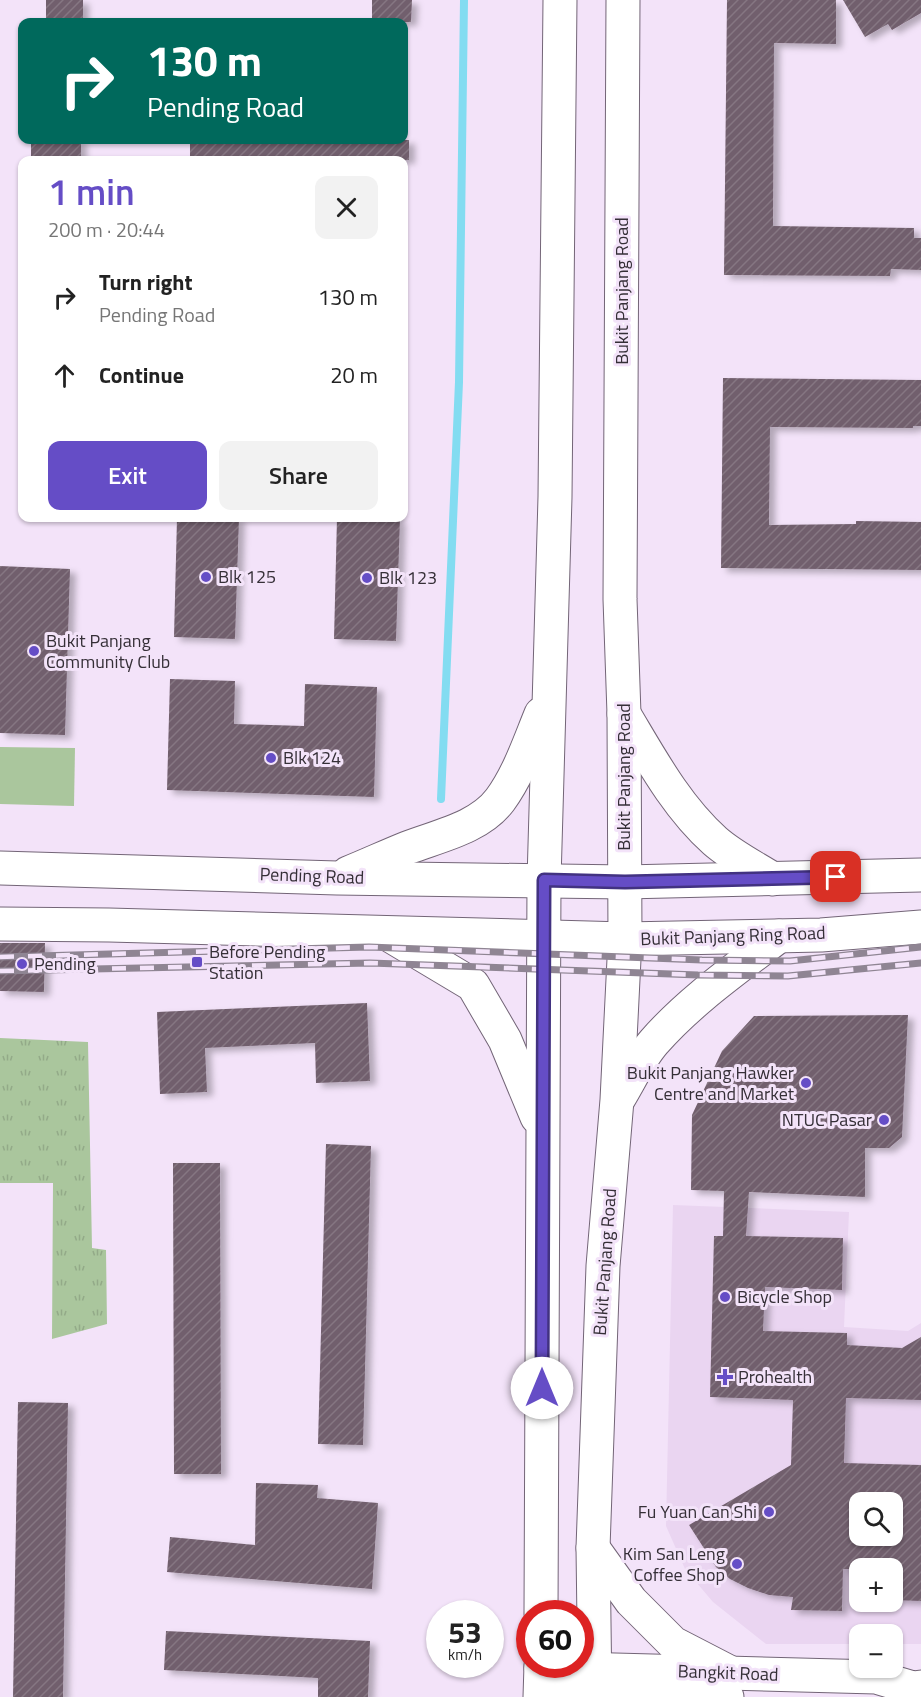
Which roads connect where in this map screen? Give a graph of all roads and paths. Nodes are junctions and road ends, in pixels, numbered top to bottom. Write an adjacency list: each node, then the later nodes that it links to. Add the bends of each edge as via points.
1 (560, 0): 3 (main road)
2 (623, 0): 4 (main road, Bukit Panjang Road, via 620,599)
3 (549, 695): 7 (main road, via 519,769 499,802 481,818); 9 (main road)
4 (624, 714): 8 (main road, via 685,810 716,842); 10 (main road, Bukit Panjang Road)
5 (0, 868): 7 (main road, Pending Road)
6 (921, 875): 8 (main road)
7 (337, 878): 9 (main road, Pending Road)
8 (773, 879): 10 (main road)
9 (544, 880): 10 (main road, Pending Road); 15 (main road)
10 (625, 882): 16 (main road, Bukit Panjang Road)
11 (0, 924): 13 (main road)
12 (921, 927): 14 (main road, Bukit Panjang Ring Road)
13 (384, 932): 15 (main road); 18 (main road, via 473,985 505,1040)
14 (779, 936): 16 (main road, Bukit Panjang Ring Road); 17 (main road, via 679,1016 653,1044)
15 (544, 937): 16 (main road, Bukit Panjang Ring Road); 18 (main road)
16 (625, 939): 17 (main road, Bukit Panjang Road)
17 (617, 1100): 19 (main road, Bukit Panjang Road, via 603,1266)
18 (543, 1132): 20 (main road)
19 (593, 1548): 22 (main road, via 631,1601 673,1643); 23 (main road, Bukit Panjang Road)
20 (541, 1600)
21 (541, 1680): 23 (main road, Bangkit Road)
22 (729, 1685): 23 (main road, Bangkit Road); 24 (main road, Bangkit Road, via 876,1677)
23 (595, 1686)
24 (907, 1691)

